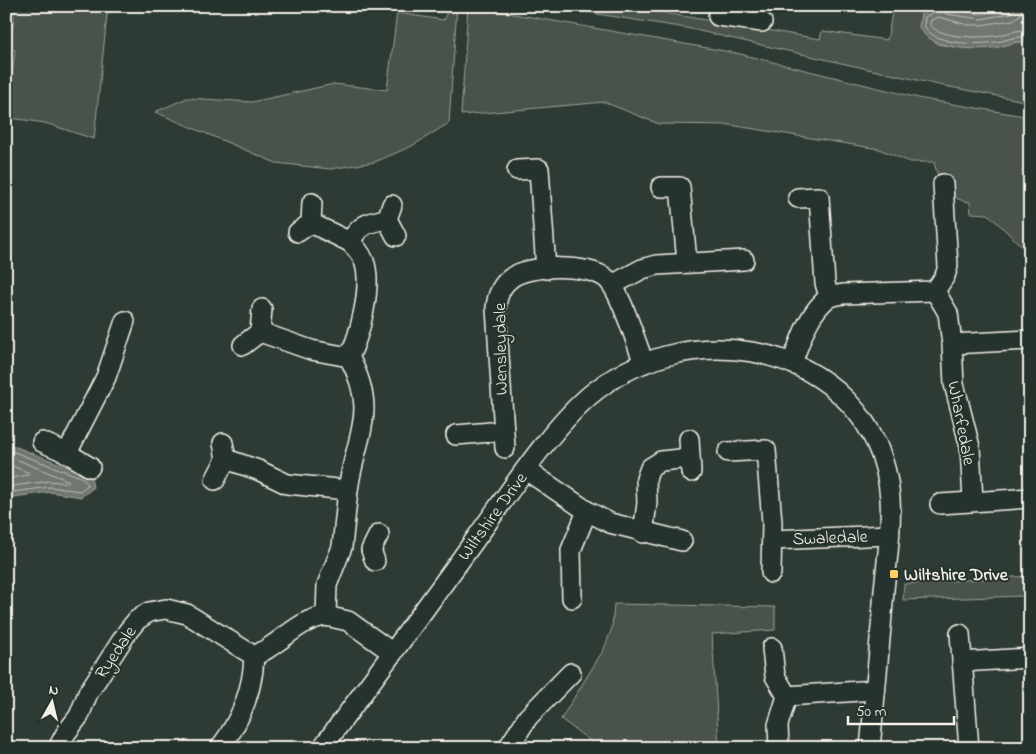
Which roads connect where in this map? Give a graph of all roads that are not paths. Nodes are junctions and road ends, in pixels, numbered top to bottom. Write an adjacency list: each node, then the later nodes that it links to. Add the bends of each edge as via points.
1 (728, 13): 2 (street)
2 (762, 22)
3 (517, 170): 12 (street, via 539,169)
4 (944, 184): 14 (street, via 948,266)
5 (661, 188): 11 (street, via 680,187)
6 (798, 198): 15 (street, via 819,197 825,283)
7 (312, 203): 9 (street, via 305,228)
8 (396, 236): 9 (street, via 390,212 364,224)
9 (350, 242): 22 (street, via 360,253 366,272 362,319)
10 (744, 260): 11 (street)
11 (687, 262): 13 (street, via 649,266)
12 (546, 269): 13 (street, Wensleydale, via 592,271); 25 (street, Wensleydale, via 518,273 506,282 499,294 496,308 504,440)
13 (612, 285): 23 (street)
14 (935, 291): 15 (street); 20 (street, Wharfedale, via 948,313)
15 (829, 296): 24 (street, via 809,320)
16 (262, 309): 18 (street)
17 (125, 321): 29 (street, via 99,392)
18 (260, 332): 21 (street); 22 (street, via 311,350)
19 (1030, 340): 20 (street)
20 (952, 344): 35 (street, Wharfedale, via 954,384 970,447)
21 (243, 345)
22 (349, 357): 33 (street, via 366,405)
23 (644, 363): 24 (street, Wiltshire Drive, via 678,353 713,348 760,354); 31 (street, Wiltshire Drive, via 620,374 587,398)
24 (792, 363): 39 (street, Wiltshire Drive, via 838,391 870,430 882,458 889,487)
25 (456, 434)
26 (689, 439): 38 (street, via 691,465 665,460 650,468 646,480)
27 (42, 442): 29 (street)
28 (728, 452): 40 (street, Swaledale, via 766,450)
29 (67, 453): 30 (street)
30 (90, 467)
31 (526, 470): 37 (street); 49 (street, Wiltshire Drive)
32 (215, 480): 33 (street, via 225,451 287,484)
33 (348, 490): 42 (street)
34 (1030, 498): 35 (street)
35 (973, 501): 36 (street)
36 (940, 504)
37 (587, 511): 38 (street, via 616,525); 45 (street, via 571,550)
38 (643, 532): 41 (street)
39 (889, 535): 40 (street, Swaledale); 54 (street, Wiltshire Drive)
40 (772, 540): 44 (street, Swaledale)
41 (682, 541)
42 (342, 547): 43 (street); 46 (street, via 327,585)
43 (375, 548)
44 (771, 573)
45 (572, 598)
46 (326, 616): 49 (street, via 348,621); 50 (street, via 306,622 271,648)
47 (960, 634): 52 (street)
48 (772, 648): 55 (street, via 775,676)
49 (393, 653): 58 (street, Wiltshire Drive)
50 (254, 656): 56 (street, Ryedale, via 187,614 166,609 149,612 128,631); 57 (street, via 248,698)
51 (1030, 658): 52 (street)
52 (962, 662): 62 (street)
53 (571, 674): 59 (street, via 528,718)
54 (875, 690): 55 (street); 61 (street, Wiltshire Drive)
55 (787, 696): 60 (street, via 778,725)
56 (58, 748)
57 (220, 748)
58 (322, 748)
59 (508, 748)
60 (779, 748)
61 (870, 748)
62 (969, 748)

